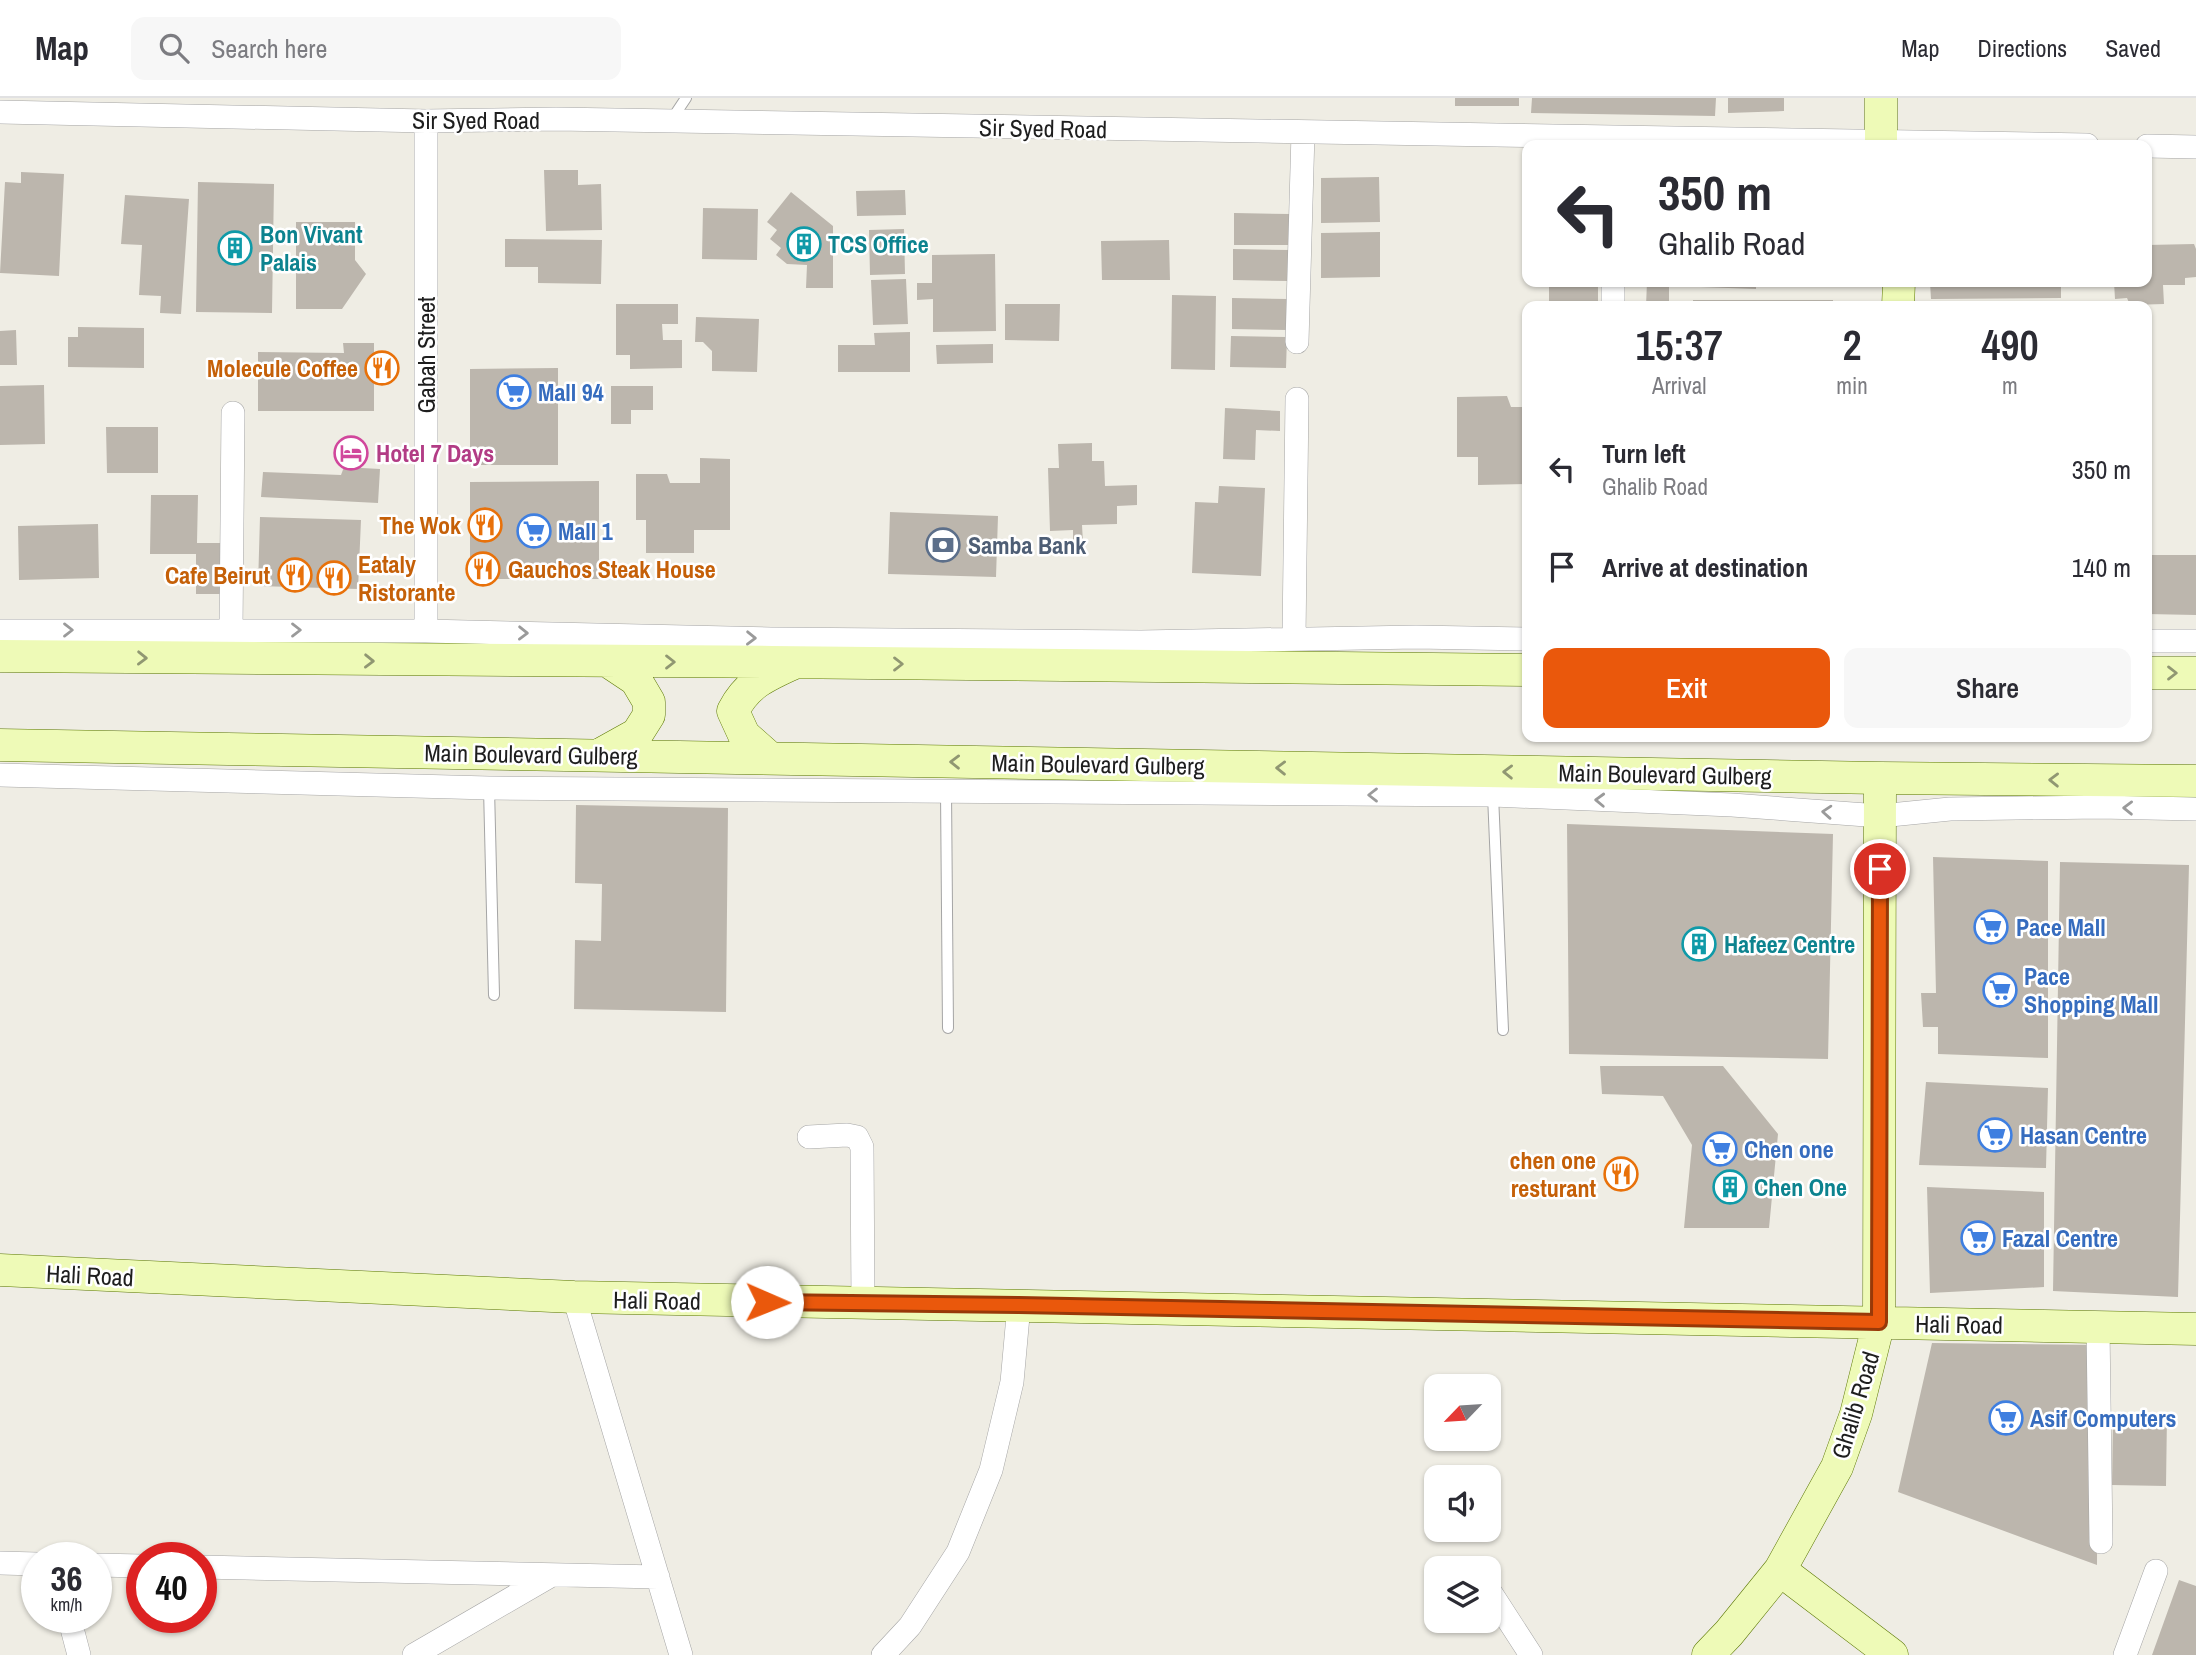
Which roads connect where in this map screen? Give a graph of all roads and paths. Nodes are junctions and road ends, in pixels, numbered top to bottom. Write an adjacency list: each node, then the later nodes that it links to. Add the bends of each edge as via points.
1 (686, 98): 7 (lane)
2 (1881, 98): 10 (main road)
3 (1900, 98): 11 (main road)
4 (272, 107): 5 (street, Sir Syed Road); 6 (street, Sir Syed Road)
5 (0, 112)
6 (426, 121): 7 (street, Sir Syed Road); 19 (street, Gabah Street)
7 (670, 121): 8 (street, Sir Syed Road)
8 (1303, 133): 9 (street, Sir Syed Road); 14 (street)
9 (1545, 140)
10 (1889, 140)
11 (1891, 140)
12 (2152, 146): 13 (street)
13 (2196, 147)
14 (1297, 342)
15 (1297, 399): 20 (street)
16 (233, 414): 17 (street)
17 (231, 630): 18 (street, one-way to 17); 19 (street, one-way to 19)
18 (0, 631)
19 (426, 631): 20 (street, one-way to 20, via 1141,642)
20 (1294, 638): 21 (street)
21 (1522, 639)
22 (2152, 640): 23 (street)
23 (2196, 641)
24 (0, 656): 25 (main road, one-way to 25)
25 (609, 662): 26 (main road, one-way to 26); 31 (main road, via 636,680 649,702 649,715 637,734)
26 (794, 663): 27 (main road, one-way to 27); 32 (main road, via 742,694 733,711 744,735)
27 (1522, 670)
28 (2152, 673): 29 (main road, one-way to 29)
29 (2196, 673)
30 (0, 745): 31 (main road, Main Boulevard Gulberg)
31 (599, 755): 32 (main road, Main Boulevard Gulberg)
32 (770, 758): 34 (main road, Main Boulevard Gulberg, one-way to 32)
33 (0, 775): 36 (street)
34 (1880, 778): 35 (main road, Main Boulevard Gulberg, one-way to 34); 40 (main road, Ghalib Road)
35 (2196, 781)
36 (489, 788): 37 (street); 41 (lane)
37 (946, 791): 38 (street, one-way to 37); 42 (lane)
38 (1493, 795): 40 (street, one-way to 38); 43 (lane)
39 (2196, 809): 40 (street, one-way to 40, via 1950,809)
40 (1880, 816): 49 (main road, Ghalib Road)
41 (494, 995)
42 (948, 1028)
43 (1503, 1030)
44 (809, 1137): 47 (street, via 857,1137 862,1147)
45 (0, 1270): 46 (main road, Hali Road)
46 (574, 1297): 47 (main road, Hali Road); 59 (street)
47 (863, 1304): 48 (main road, Hali Road)
48 (1019, 1305): 49 (main road, Hali Road); 65 (street, via 1012,1382 991,1470 958,1552 910,1626)
49 (1879, 1322): 50 (main road, Hali Road); 56 (main road, Ghalib Road, via 1837,1468)
50 (2098, 1328): 51 (main road, Hali Road); 52 (street)
51 (2196, 1329)
52 (2101, 1542)
53 (0, 1563): 54 (street)
54 (21, 1564)
55 (217, 1567): 58 (street)
56 (1780, 1570): 67 (main road, Ghalib Road); 68 (main road)
57 (2156, 1571): 69 (street)
58 (552, 1575): 59 (street); 63 (street)
59 (658, 1577): 64 (street)
60 (1501, 1609): 66 (street)
61 (73, 1633): 62 (street)
62 (79, 1655)
63 (414, 1655)
64 (681, 1655)
65 (883, 1655)
66 (1531, 1655)
67 (1707, 1655)
68 (1892, 1655)
69 (2125, 1655)

